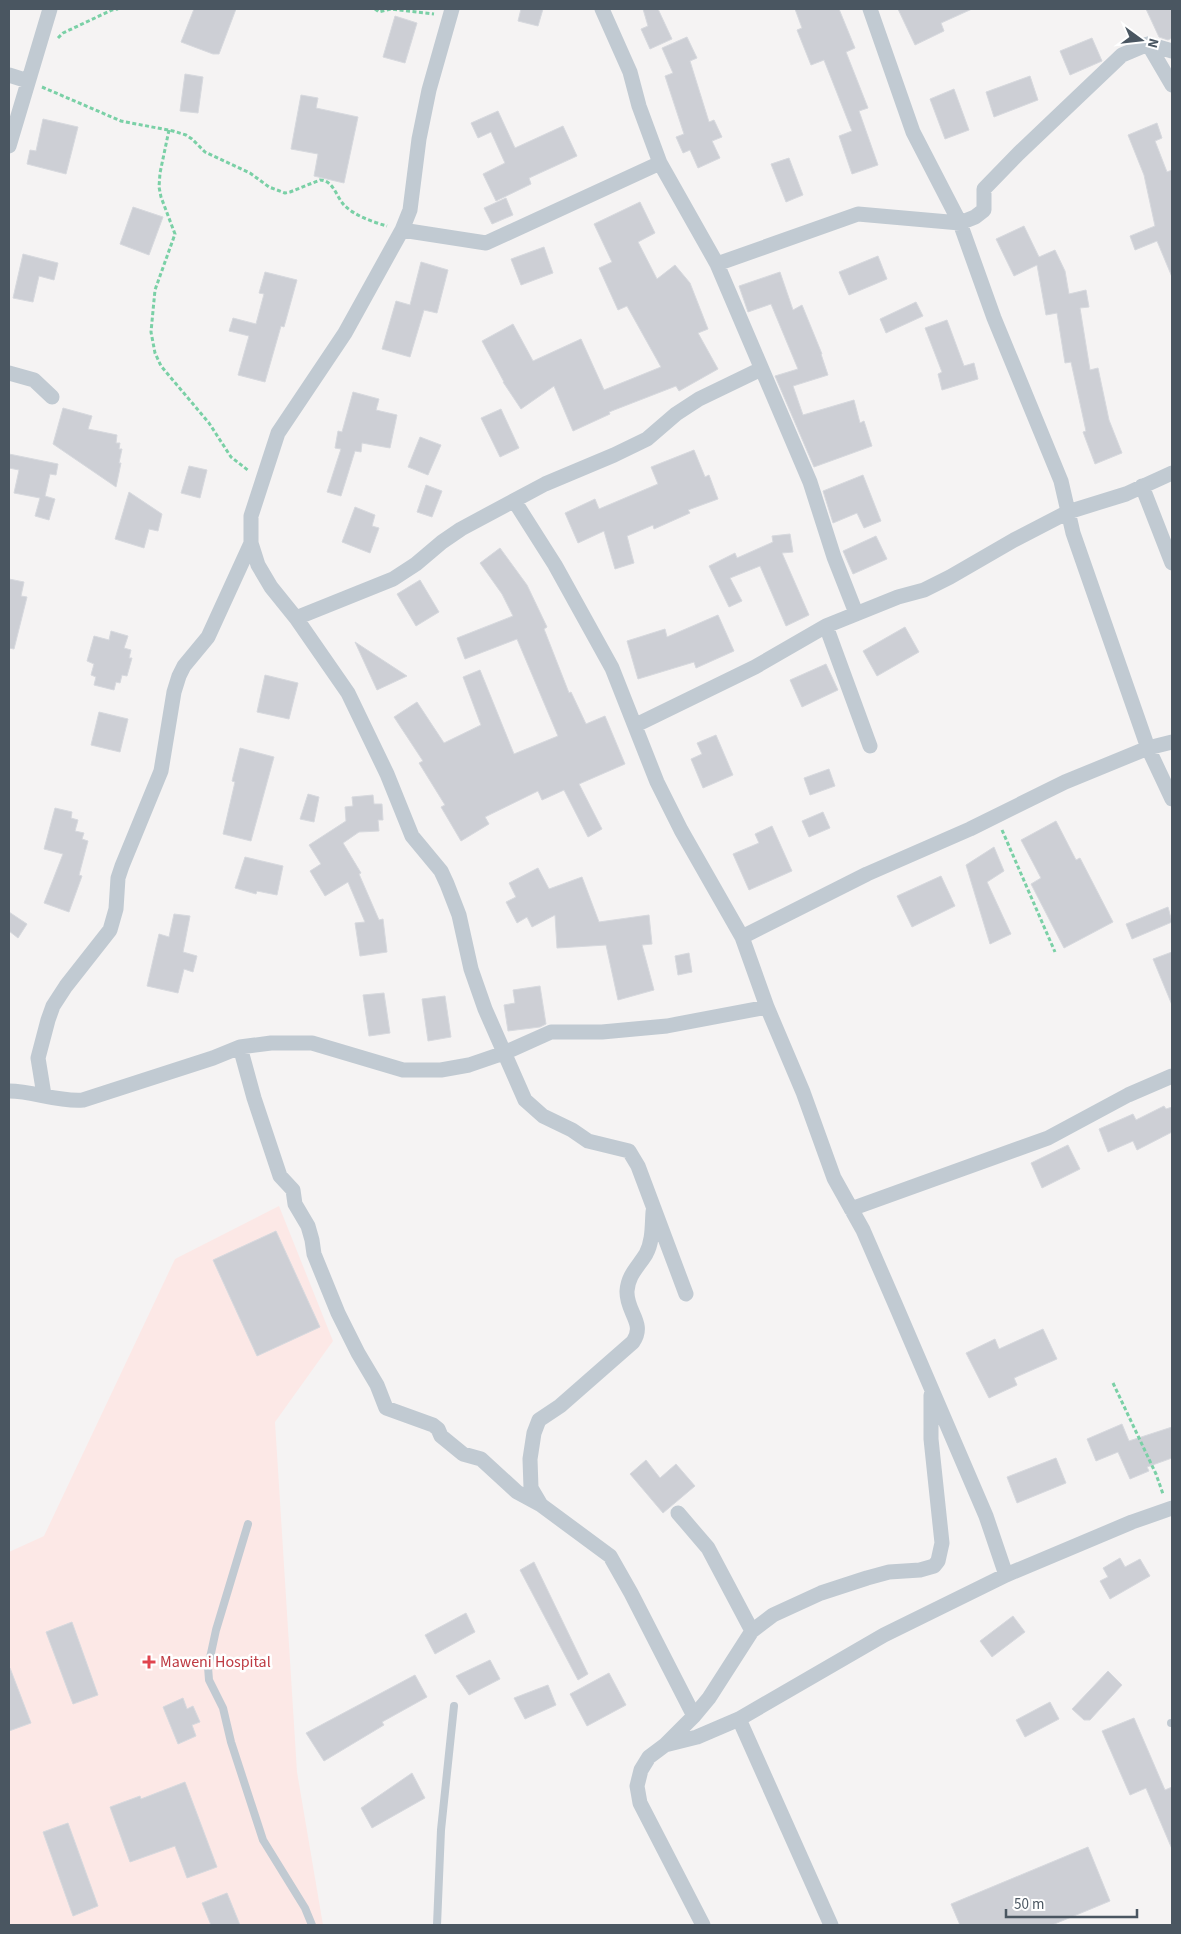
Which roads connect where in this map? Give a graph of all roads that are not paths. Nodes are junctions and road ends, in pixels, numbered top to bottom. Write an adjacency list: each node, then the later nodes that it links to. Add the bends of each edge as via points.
1 (50, 9): 8 (street)
2 (602, 9): 11 (street, via 630,72)
3 (870, 9): 12 (street, via 913,132)
4 (450, 12): 13 (street, via 429,90 410,210)
5 (1148, 44): 6 (street); 9 (street); 12 (street, via 1122,55 1019,153 984,189 984,210)
6 (1172, 51)
7 (9, 75): 8 (street)
8 (28, 81): 10 (street)
9 (1172, 84)
10 (9, 146)
11 (660, 163): 13 (street, via 486,243); 14 (street)
12 (960, 223): 14 (street, via 858,214); 21 (street, via 994,318 1061,481)
13 (402, 230): 22 (street, via 341,340 278,433 251,516)
14 (717, 264): 15 (street)
15 (761, 369): 20 (street, via 699,399 647,439 545,484); 24 (street, via 810,482)
16 (9, 373): 17 (street, via 34,380)
17 (52, 397)
18 (1172, 473): 19 (street)
19 (1142, 486): 21 (street); 23 (street)
20 (515, 502): 25 (street, via 461,529 393,578); 27 (street, via 555,565 612,668)
21 (1068, 512): 24 (street, via 924,590); 30 (street)
22 (251, 543): 25 (street, via 264,576); 38 (street, via 208,637 184,666 176,684 161,771 118,878 116,909 110,930 53,1006 38,1058)
23 (1172, 563)
24 (856, 613): 26 (street)
25 (296, 618): 35 (street, via 348,692 412,836 448,884 474,977)
26 (826, 626): 27 (street, via 755,667); 29 (street)
27 (636, 724): 32 (street, via 657,782)
28 (1172, 742): 30 (street)
29 (870, 746)
30 (1148, 748): 31 (street); 32 (street, via 1066,782 867,874)
31 (1172, 799)
32 (742, 937): 33 (street)
33 (767, 1007): 35 (street, via 667,1026 602,1032 551,1032); 40 (street, via 803,1092 834,1178)
34 (240, 1047): 35 (street, via 312,1043 403,1070 441,1070); 38 (street, via 83,1100 62,1100); 43 (street, via 280,1176 293,1190 295,1204 308,1226 325,1282 358,1353 377,1385 383,1404 386,1408 434,1425 441,1436 463,1454 481,1459 517,1492)
35 (504, 1053): 39 (street, via 525,1100 542,1116 596,1144 629,1151)
36 (1172, 1076): 40 (street, via 1128,1095 1048,1138)
37 (9, 1091): 38 (street)
38 (44, 1095)
39 (653, 1208): 41 (street); 43 (street, via 646,1253 628,1283 627,1296 638,1326 637,1336 560,1406 538,1420 530,1459 530,1488)
40 (851, 1209): 42 (street)
41 (686, 1294)
42 (930, 1386): 47 (street, via 986,1516); 48 (street, via 931,1439 942,1543 938,1561 934,1566 920,1570 889,1572 821,1593 773,1615)
43 (541, 1505): 50 (street, via 610,1556)
44 (1170, 1508): 47 (street)
45 (678, 1513): 48 (street, via 708,1548)
46 (248, 1524): 53 (lane, via 216,1630 208,1667 209,1680 223,1708 263,1840)
47 (1006, 1575): 51 (street, via 884,1635)
48 (752, 1631): 50 (street)
49 (454, 1706): 54 (lane, via 441,1830)
50 (694, 1716): 52 (street)
51 (739, 1719): 52 (street, via 697,1737); 56 (street)
52 (665, 1745): 55 (street, via 648,1757 640,1770 637,1786 640,1803)
53 (312, 1925)
54 (437, 1925)
55 (703, 1925)
56 (831, 1925)

